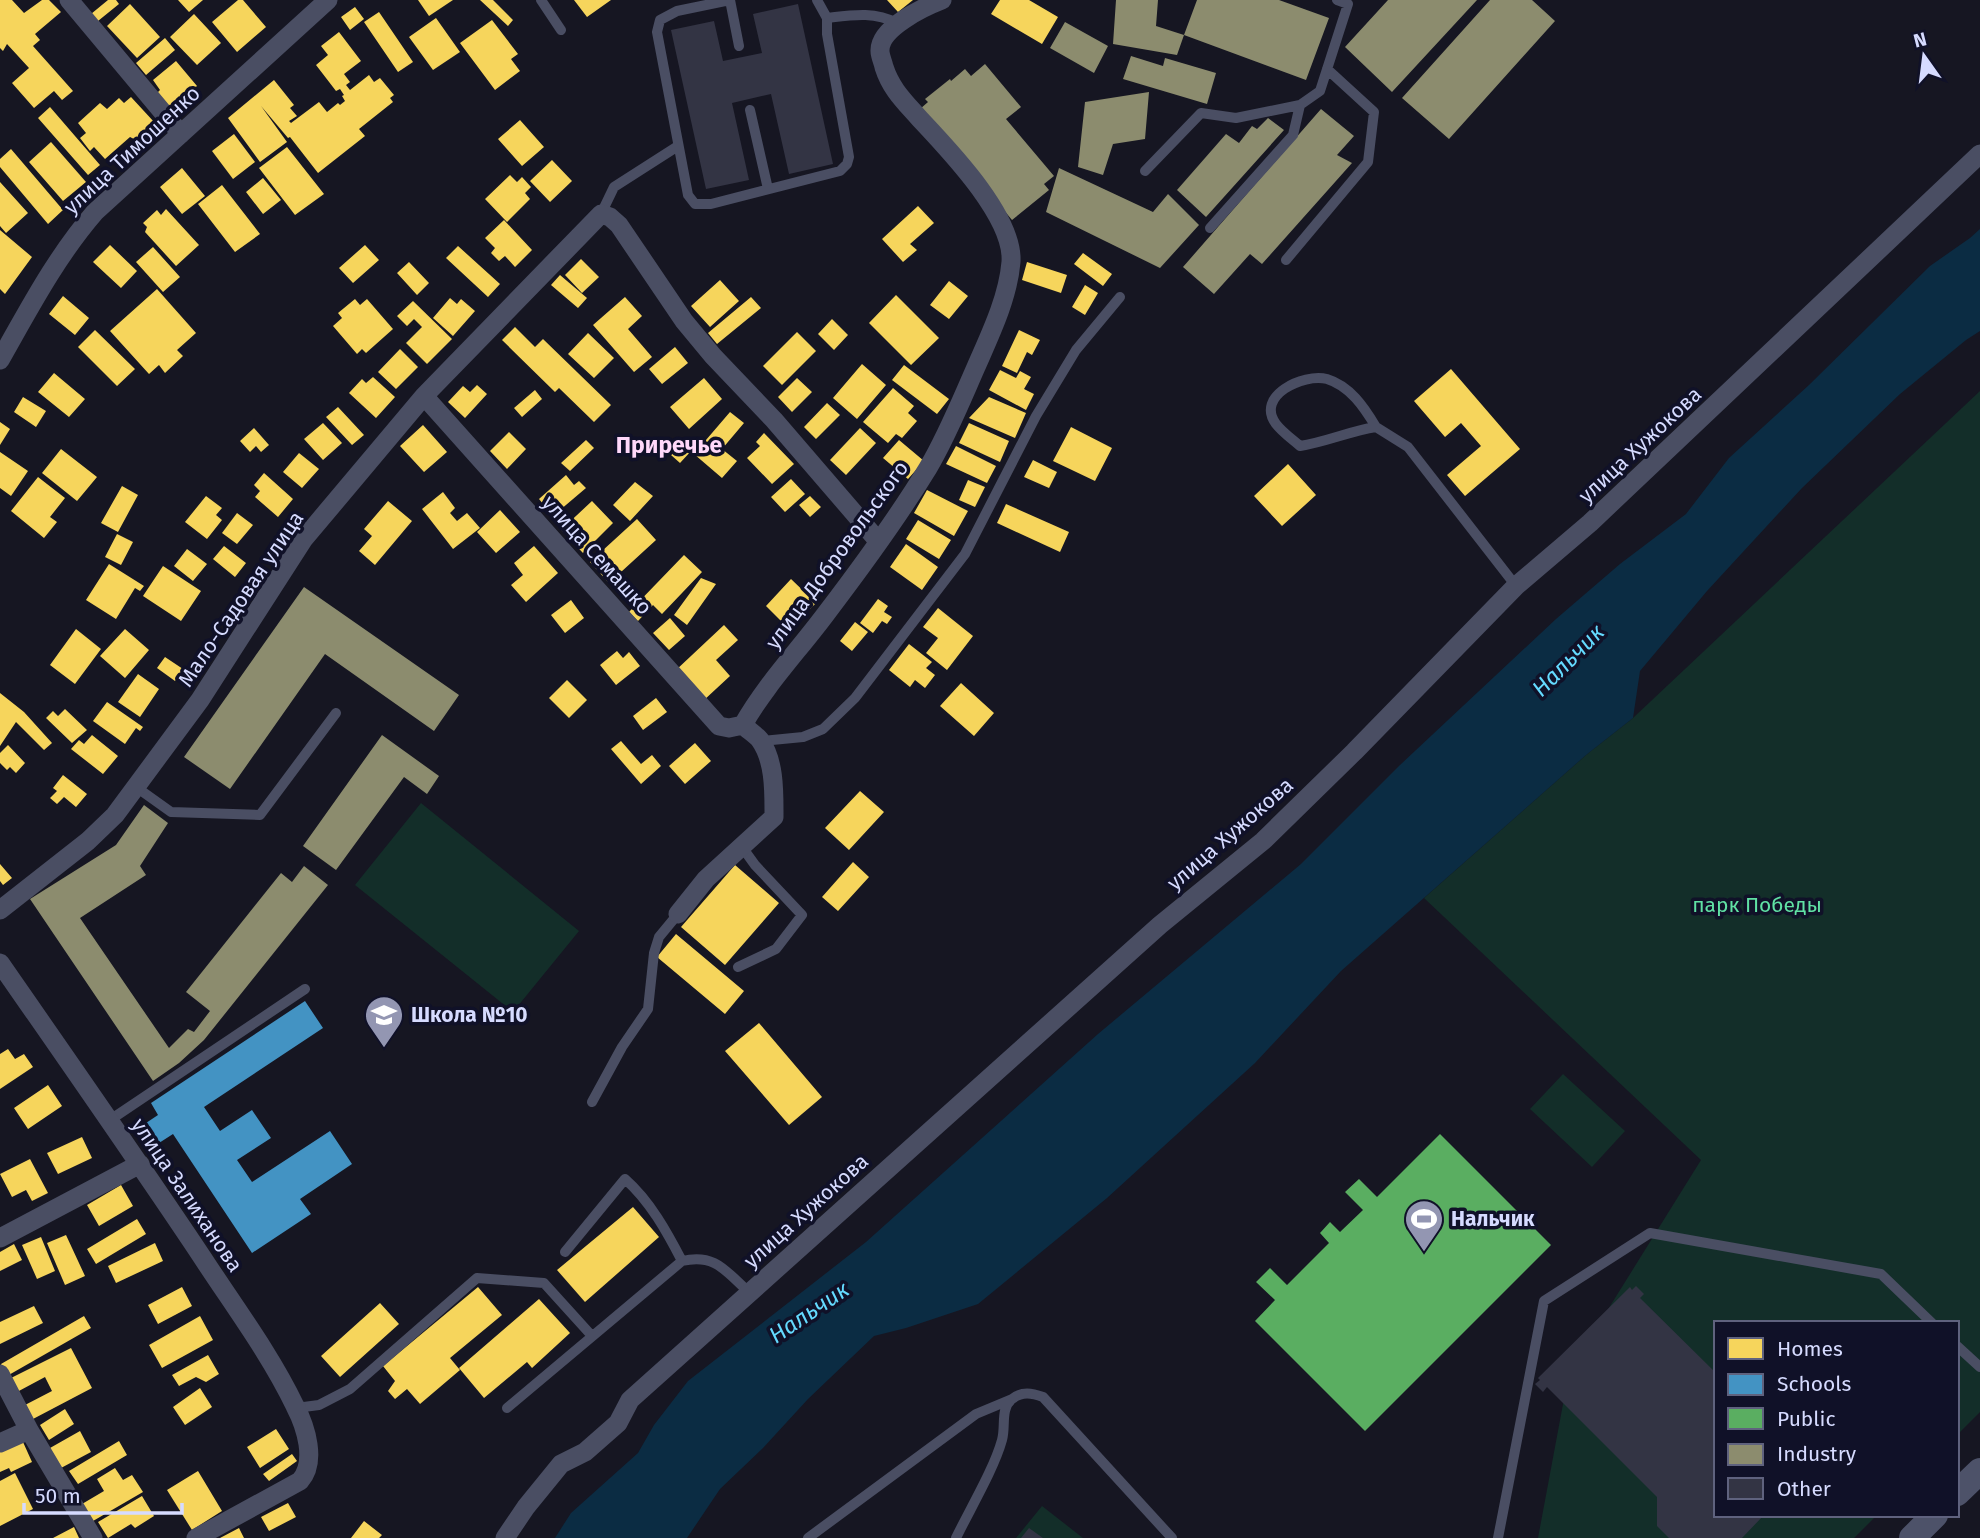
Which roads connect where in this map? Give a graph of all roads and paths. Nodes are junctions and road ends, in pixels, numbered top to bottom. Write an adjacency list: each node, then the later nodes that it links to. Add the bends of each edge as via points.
1 (69, 0): 15 (street)
2 (328, 0): 15 (street, улица Тимошенко)
3 (541, 0): 10 (lane)
4 (730, 0): 11 (lane); 16 (lane, via 677,11 660,20 657,32)
5 (817, 0): 8 (lane)
6 (942, 0): 9 (street)
7 (1337, 0): 12 (lane, via 1348,4)
8 (827, 18): 9 (lane, via 860,13); 19 (lane, via 849,157 840,172)
9 (897, 23): 27 (street, улица Добровольского, via 880,51 889,83 969,175 1007,233 1011,256 990,333 958,409 929,466)
10 (561, 30)
11 (739, 46)
12 (1327, 69): 13 (lane, via 1320,91); 22 (lane, via 1374,112 1368,162)
13 (1300, 106): 18 (lane, via 1236,118 1201,113); 21 (lane, via 1293,135)
14 (750, 110): 19 (lane)
15 (181, 134): 24 (street, улица Тимошенко, via 72,239)
16 (678, 146): 19 (lane, via 688,195 695,204); 20 (lane, via 614,187)
17 (1980, 154): 28 (street, улица Хужокова, via 1590,523)
18 (1145, 171)
19 (768, 189)
20 (601, 214): 25 (street, Мало-Садовая улица); 27 (street, via 618,225 713,356)
21 (1210, 228)
22 (1286, 260)
23 (1120, 297): 31 (lane, via 1076,350 1036,416 965,554 855,698 823,729 803,737)
24 (0, 360)
25 (424, 396): 30 (street, улица Семашко, via 719,726); 32 (street, Мало-Садовая улица, via 303,540 200,700)
26 (1376, 426): 26 (lane, via 1357,398 1326,379 1291,384 1277,394 1271,410 1275,423 1300,446); 28 (lane, via 1408,447)
27 (879, 542): 30 (street, улица Добровольского)
28 (1516, 586): 45 (street, улица Хужокова, via 1263,841 1160,925)
29 (336, 713): 32 (lane, via 260,815 171,812)
30 (743, 726): 31 (street)
31 (760, 741): 33 (street, via 769,762 774,817)
32 (136, 788): 34 (street, Мало-Садовая улица, via 88,841)
33 (742, 847): 35 (street, via 706,878); 37 (lane, via 802,915 776,949)
34 (0, 910)
35 (678, 914): 39 (lane, via 659,937 648,1009)
36 (0, 963): 40 (street, улица Залиханова)
37 (738, 967)
38 (305, 989): 40 (lane)
39 (592, 1102)
40 (110, 1120): 41 (street, улица Залиханова)
41 (140, 1164): 42 (street); 52 (street, улица Залиханова, via 270,1360)
42 (0, 1238)
43 (565, 1252): 44 (lane, via 625,1179 639,1191)
44 (682, 1261): 45 (lane, via 709,1259); 47 (lane)
45 (750, 1293): 61 (street, улица Хужокова, via 630,1400 618,1423 585,1452 561,1464)
46 (1931, 1321): 65 (lane, via 1881,1274 1650,1233 1544,1301)
47 (592, 1336): 52 (lane, via 544,1283 477,1278 350,1389 319,1405); 53 (lane)
48 (1959, 1348): 49 (lane)
49 (1980, 1367)
50 (0, 1374): 54 (street)
51 (1012, 1399): 62 (lane, via 976,1414); 63 (lane, via 1004,1413 997,1453); 64 (lane, via 1031,1393 1043,1397)
52 (296, 1408): 60 (street, улица Залиханова, via 306,1436 309,1465 300,1481)
53 (507, 1408)
54 (29, 1430): 55 (street); 59 (street)
55 (0, 1443)
56 (1980, 1471): 57 (main road)
57 (1959, 1491)
58 (1933, 1517): 66 (main road)
59 (93, 1538)
60 (196, 1538)
61 (505, 1538)
62 (808, 1538)
63 (956, 1538)
64 (1172, 1538)
65 (1498, 1538)
66 (1912, 1538)

